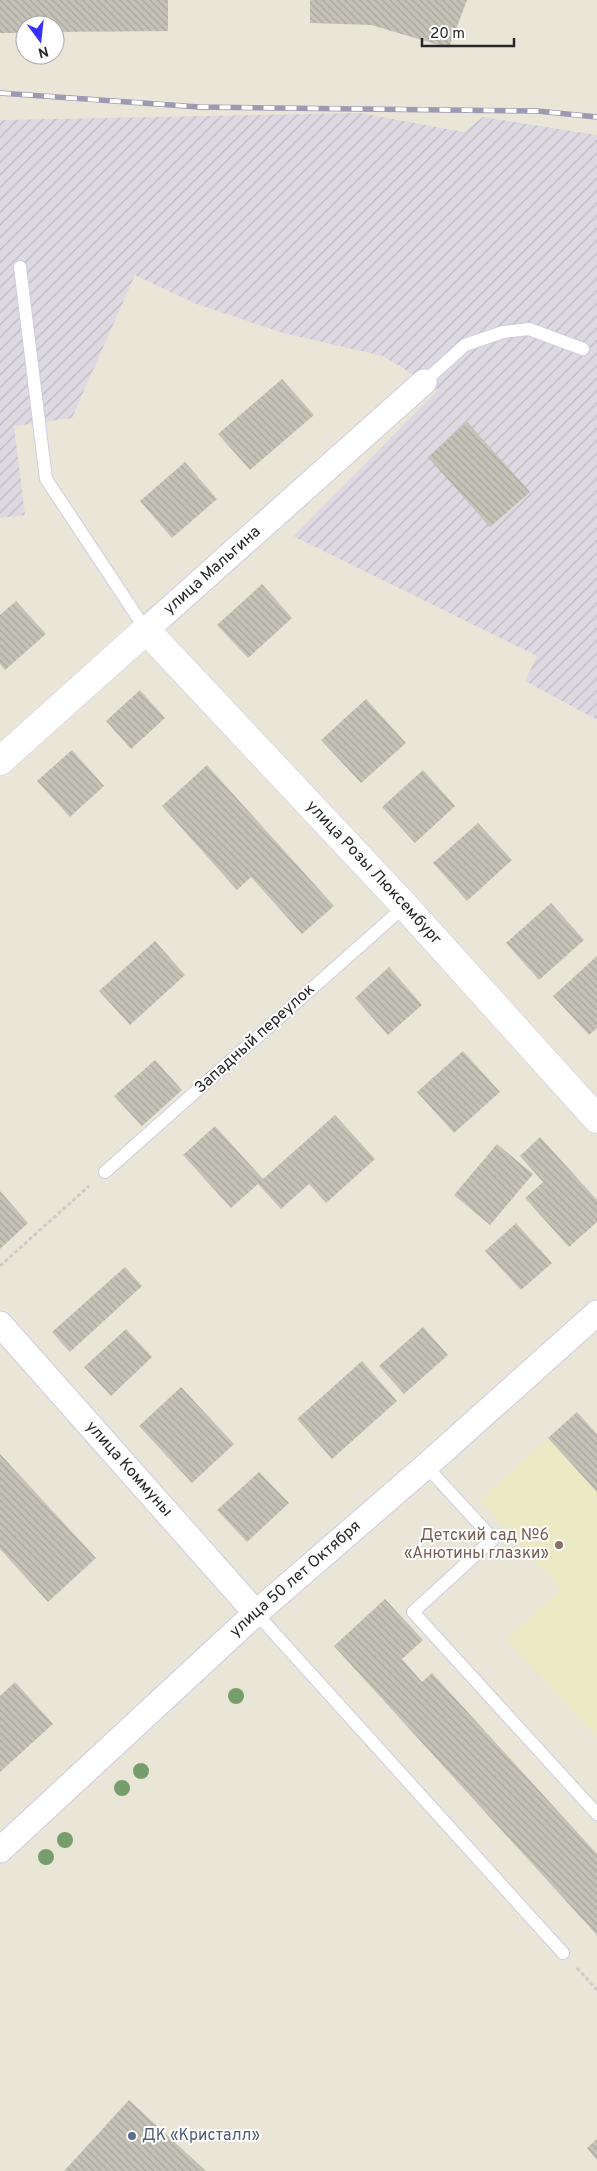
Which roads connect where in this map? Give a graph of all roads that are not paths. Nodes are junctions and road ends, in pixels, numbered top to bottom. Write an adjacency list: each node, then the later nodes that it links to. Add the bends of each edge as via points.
1 (20, 267): 4 (lane, via 46,479)
2 (583, 349): 3 (lane, via 529,329 503,332 464,345)
3 (424, 382): 4 (street, улица Мальгина)
4 (146, 630): 5 (street, улица Мальгина); 6 (street, улица Розы Люксембург)
5 (0, 761)
6 (405, 906): 7 (street, улица Розы Люксембург); 8 (lane, Западный переулок)
7 (597, 1119)
8 (105, 1172)
9 (597, 1312): 11 (street, улица 50 лет Октября)
10 (0, 1324): 12 (street, улица Коммуны)
11 (426, 1466): 12 (street, улица 50 лет Октября); 13 (lane, via 493,1539 413,1612)
12 (256, 1614): 14 (street, улица 50 лет Октября); 15 (lane)
13 (597, 1814)
14 (0, 1850)
15 (563, 1953)

